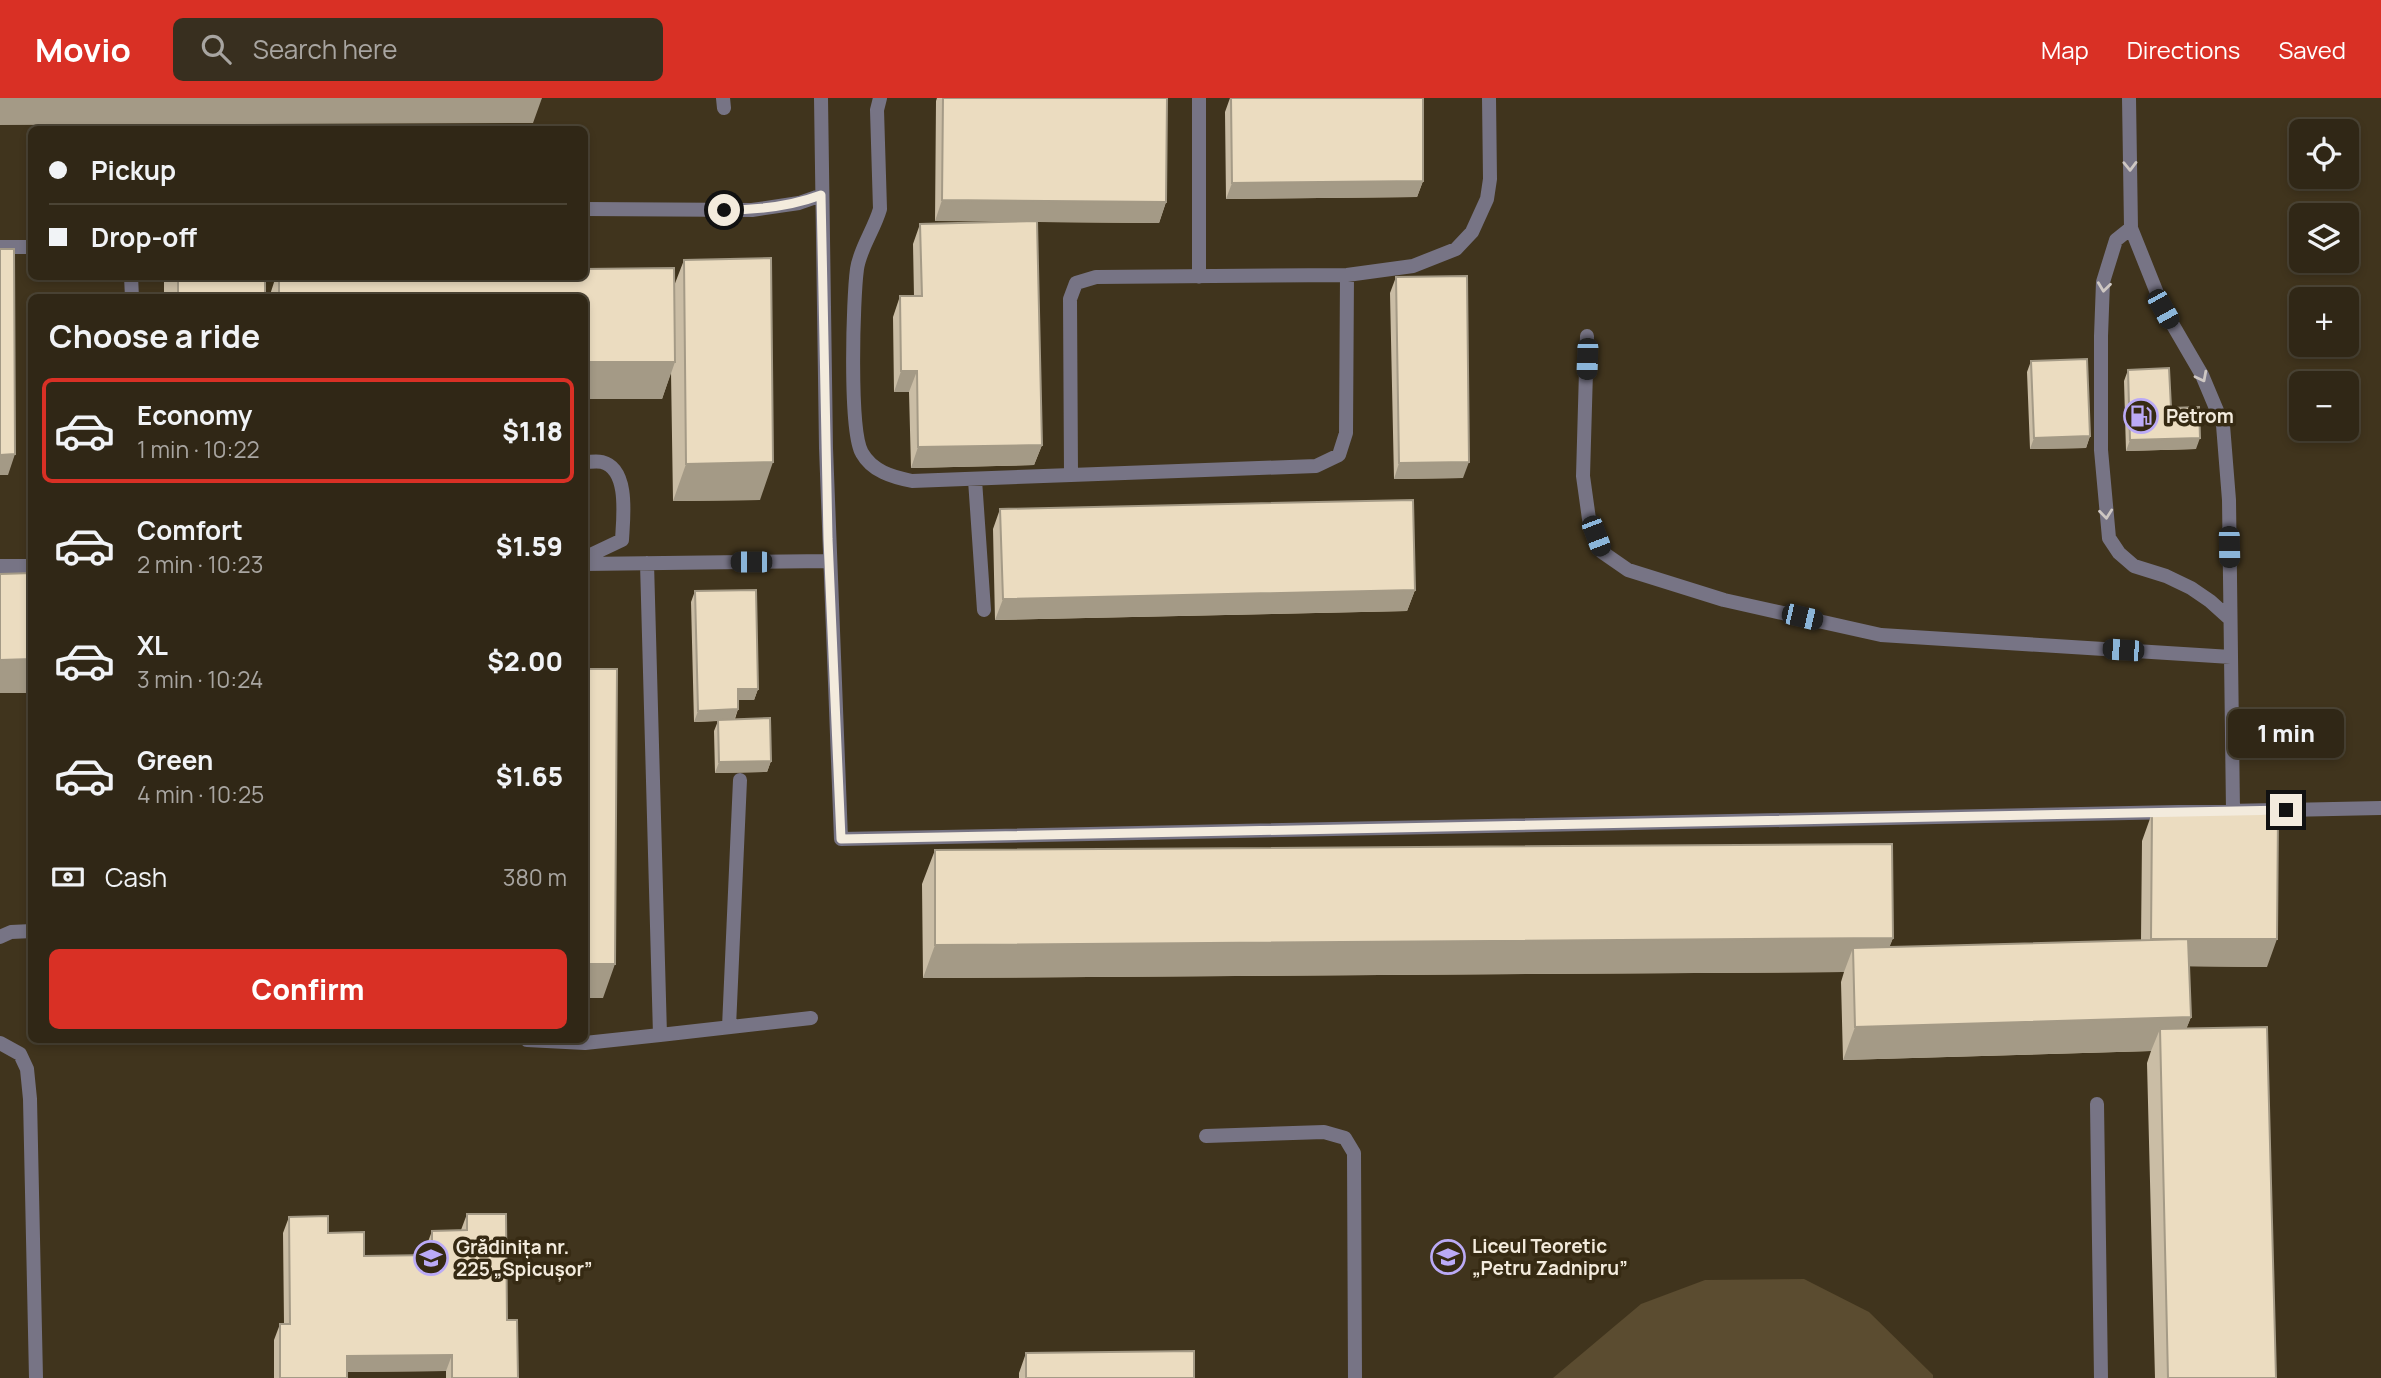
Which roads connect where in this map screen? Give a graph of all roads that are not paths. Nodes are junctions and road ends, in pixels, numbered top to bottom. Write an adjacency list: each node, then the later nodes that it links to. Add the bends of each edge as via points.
1 (821, 98): 6 (lane)
2 (880, 98): 16 (lane, via 880,209 857,268 853,345 857,436 861,452 873,466 894,477)
3 (1199, 98): 12 (lane)
4 (1489, 98): 11 (lane, via 1490,179 1487,199 1472,232 1456,249 1413,266)
5 (2129, 98): 8 (lane, one-way to 8)
6 (821, 195): 7 (lane, via 752,210); 18 (lane)
7 (588, 209)
8 (2131, 228): 24 (lane, one-way to 24, via 2163,309 2202,375 2223,425); 24 (lane, one-way to 24, via 2116,240 2103,282 2101,450 2109,538 2134,566 2191,588)
9 (0, 247): 10 (lane)
10 (28, 247)
11 (1347, 275): 12 (lane); 15 (lane, via 1346,433 1339,455 1316,466)
12 (1199, 277): 15 (lane, via 1096,277 1076,283 1070,299)
13 (1587, 336): 25 (lane, via 1583,476 1589,519 1602,552 1628,570 1724,600 1881,635)
14 (588, 462): 17 (lane, via 604,463 618,474 624,506 622,540)
15 (1071, 475): 16 (lane)
16 (975, 480): 23 (lane)
17 (588, 556)
18 (829, 561): 19 (lane); 28 (lane, via 841,839)
19 (647, 562): 20 (lane); 33 (lane)
20 (588, 564)
21 (0, 566): 22 (lane)
22 (28, 566)
23 (984, 610)
24 (2230, 619): 25 (lane)
25 (2231, 657): 28 (lane)
26 (740, 780): 32 (lane)
27 (2381, 808): 28 (lane)
28 (2233, 811)
29 (28, 931): 30 (lane)
30 (0, 937)
31 (811, 1018): 32 (lane)
32 (729, 1027): 33 (lane)
33 (660, 1035): 35 (lane)
34 (0, 1043): 37 (lane)
35 (588, 1043)
36 (0, 1053): 37 (lane)
37 (20, 1054): 40 (lane, via 27,1069 30,1099)
38 (2098, 1104): 42 (lane)
39 (1206, 1136): 41 (lane, via 1324,1132 1345,1138 1354,1153)
40 (36, 1378)
41 (1355, 1378)
42 (2101, 1378)

